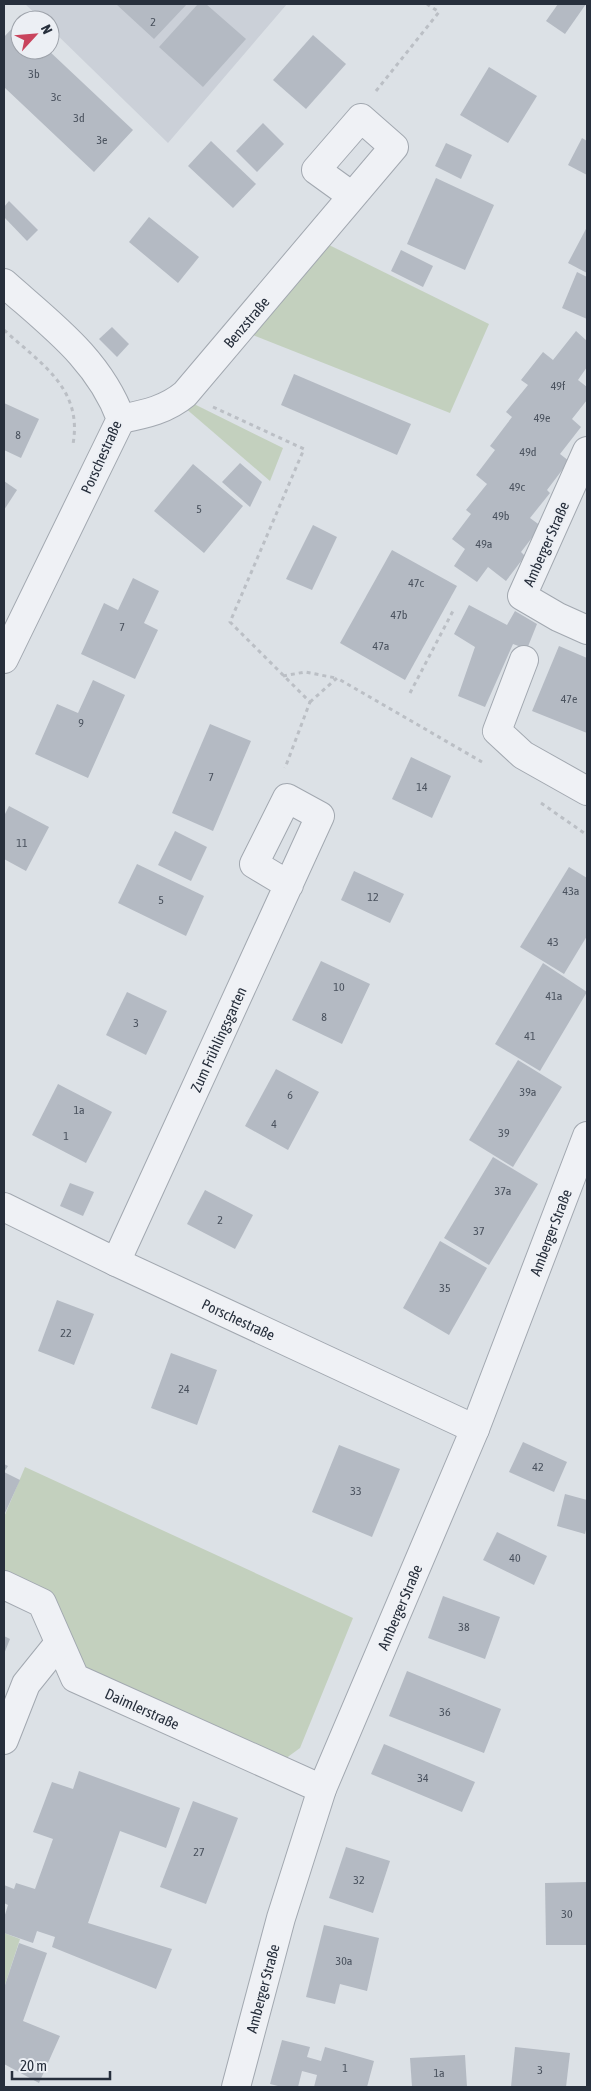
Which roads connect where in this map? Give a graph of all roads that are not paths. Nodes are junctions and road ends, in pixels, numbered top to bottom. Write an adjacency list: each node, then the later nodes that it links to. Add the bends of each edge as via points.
1 (352, 196): 1 (street, Benzstraße, via 394,147 361,118 316,170); 3 (street, Benzstraße, via 185,394 173,405)
2 (4, 283): 3 (street, Porschestraße, via 78,349 112,395)
3 (121, 419): 6 (street, Porschestraße)
4 (587, 451): 5 (street, Amberger Straße, via 522,596)
5 (587, 630)
6 (4, 659)
7 (524, 660): 8 (street, via 497,731 523,755)
8 (587, 791)
9 (289, 885): 9 (street, Zum Frühlingsgarten, via 254,864 287,798 320,816); 12 (street, Zum Frühlingsgarten)
10 (587, 1136): 13 (street, Amberger Straße)
11 (4, 1207): 12 (street, Porschestraße)
12 (116, 1262): 13 (street, Porschestraße)
13 (475, 1429): 17 (street, Amberger Straße)
14 (4, 1585): 15 (street, Daimlerstraße, via 42,1603)
15 (59, 1643): 16 (street, via 26,1684); 17 (street, Daimlerstraße, via 74,1678)
16 (4, 1740)
17 (322, 1789): 18 (street, Amberger Straße, via 281,1918)
18 (236, 2087)

